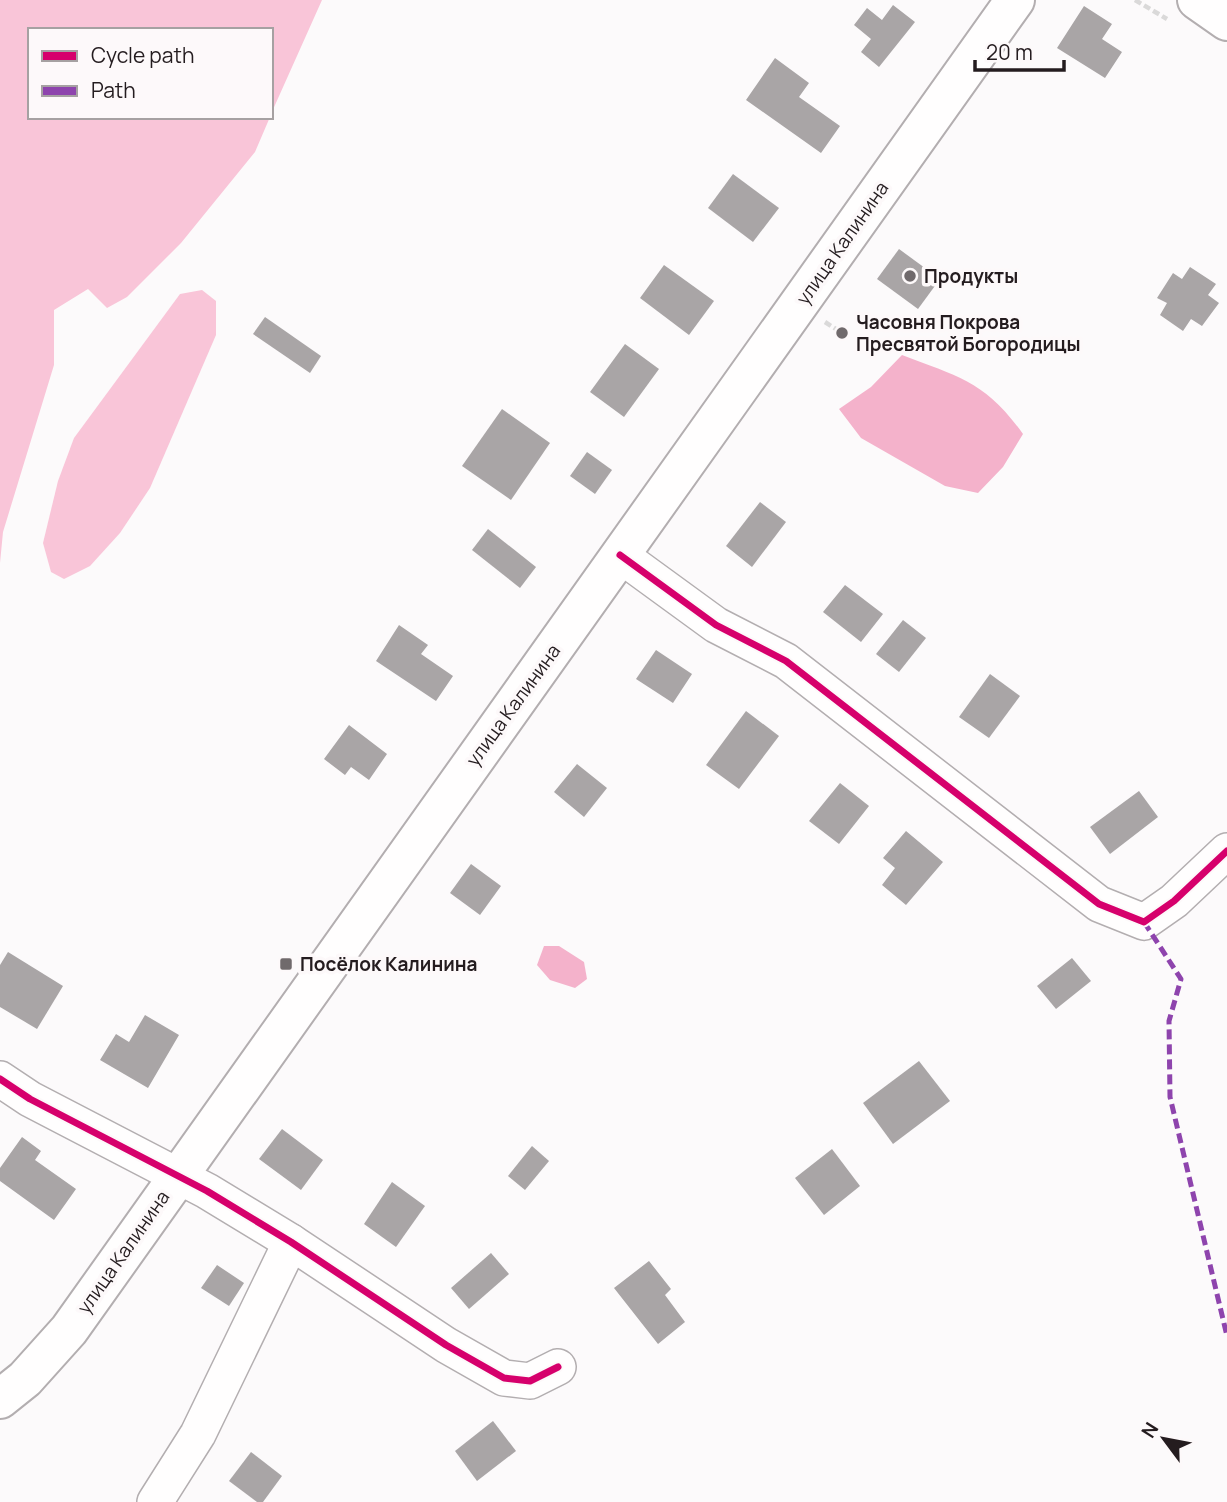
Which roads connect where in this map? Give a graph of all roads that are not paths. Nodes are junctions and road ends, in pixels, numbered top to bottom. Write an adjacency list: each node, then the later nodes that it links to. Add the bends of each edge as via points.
1 (1015, 0): 4 (main road, улица Калинина)
2 (1196, 0): 3 (main road)
3 (1227, 21)
4 (620, 555): 5 (street, via 716,625 786,661 1099,904 1144,922 1174,901); 7 (main road, улица Калинина)
5 (1227, 850)
6 (0, 1080): 7 (street)
7 (178, 1174): 8 (street); 10 (main road, улица Калинина, via 69,1331)
8 (291, 1242): 9 (street, via 446,1345 505,1378 530,1381); 11 (street, via 198,1434)
9 (558, 1367)
10 (0, 1399)
11 (155, 1502)

